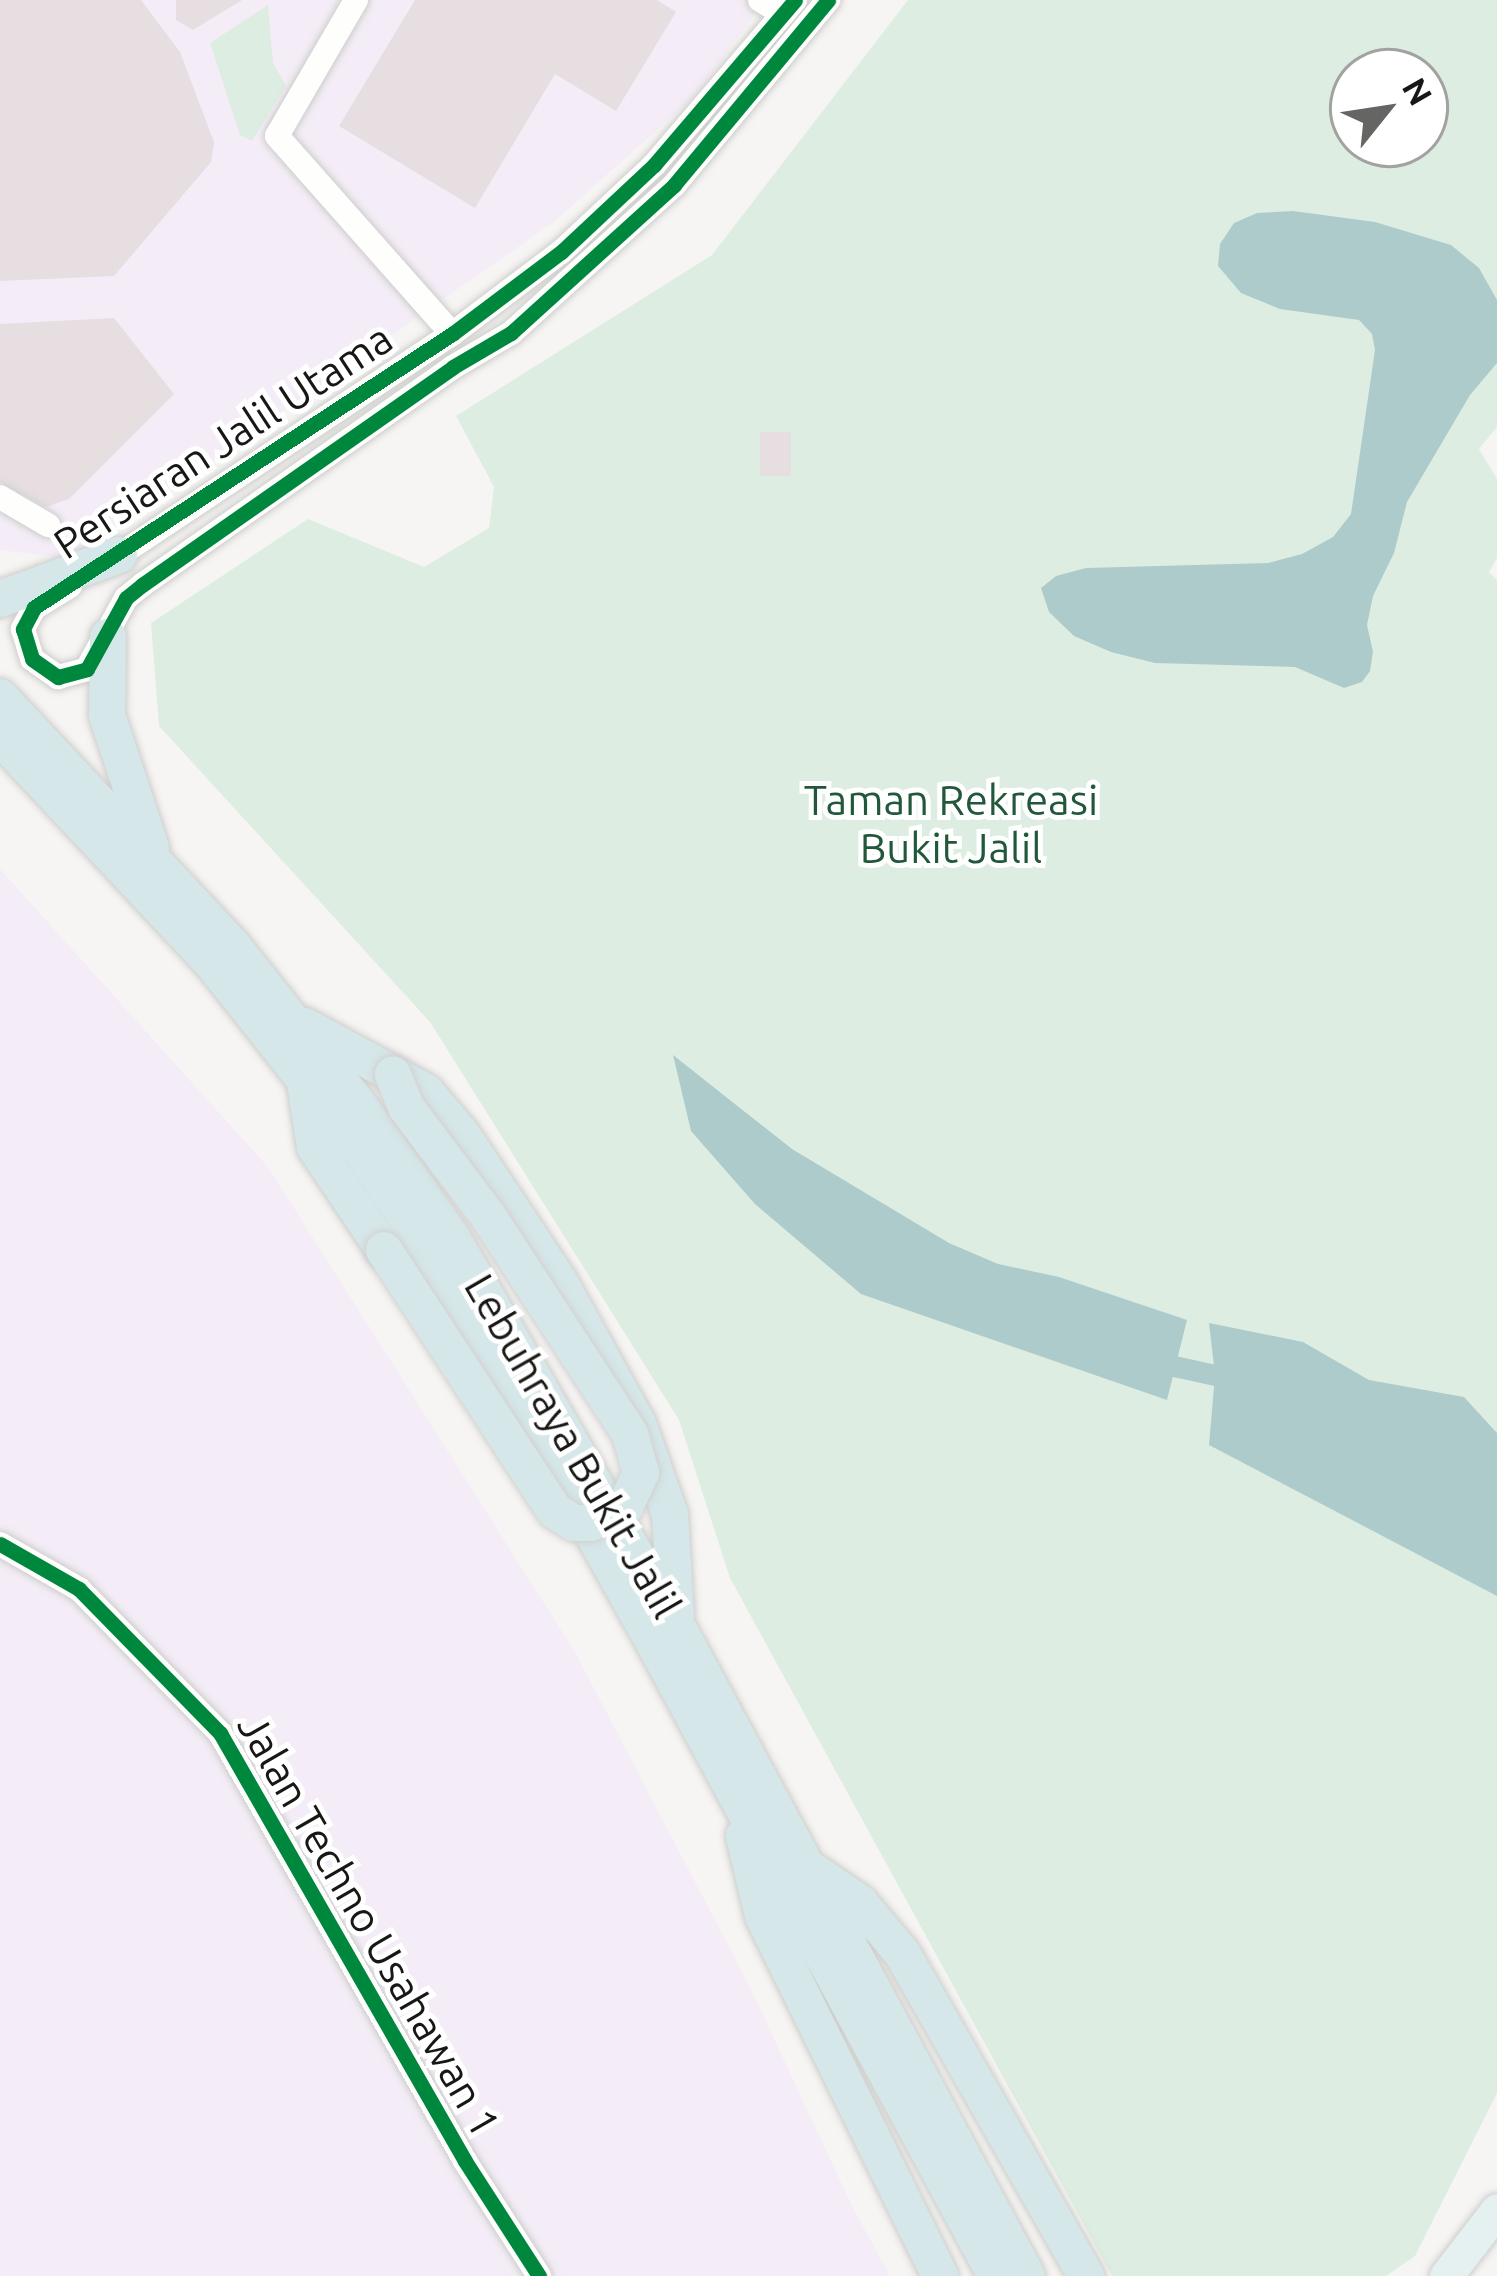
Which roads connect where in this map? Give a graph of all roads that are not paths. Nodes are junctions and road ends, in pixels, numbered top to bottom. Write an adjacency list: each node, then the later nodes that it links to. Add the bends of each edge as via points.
1 (356, 0): 6 (street, via 277,136)
2 (760, 0): 4 (street)
3 (828, 0): 5 (street, Persiaran Jalil Utama)
4 (785, 12): 5 (street); 6 (street, Persiaran Jalil Utama, via 653,166 561,252)
5 (800, 36): 11 (street, Persiaran Jalil Utama, via 674,185 511,333 142,585 126,598)
6 (452, 334): 9 (street, Persiaran Jalil Utama)
7 (0, 497): 8 (street)
8 (48, 525)
9 (119, 555): 10 (highway); 11 (street, Persiaran Jalil Utama, via 34,608 23,629 32,659 58,676 87,669)
10 (0, 599)
11 (108, 637): 14 (highway, via 107,715)
12 (0, 698): 14 (highway, Lebuhraya Bukit Jalil)
13 (0, 737): 17 (highway, Lebuhraya Bukit Jalil, via 213,964)
14 (155, 861): 15 (highway, Lebuhraya Bukit Jalil)
15 (295, 1021): 16 (highway); 19 (highway, Lebuhraya Bukit Jalil, via 452,1237)
16 (393, 1073): 17 (highway, bridge, via 406,1107 488,1216 630,1434 641,1473 625,1507 591,1523 555,1511 315,1147); 19 (highway, via 426,1092 463,1136 616,1380 670,1515)
17 (304, 1076): 20 (highway, Lebuhraya Bukit Jalil, via 478,1329)
18 (0, 1544): 23 (street, Jalan Techno Usahawan 1, via 80,1589 220,1733)
19 (676, 1626): 21 (highway, Lebuhraya Bukit Jalil)
20 (731, 1786): 24 (highway, via 763,1916); 25 (highway, Lebuhraya Bukit Jalil)
21 (805, 1865): 26 (highway, Lebuhraya Bukit Jalil); 27 (highway, via 860,1903 902,1952)
22 (1497, 2210): 28 (main road)
23 (539, 2276)
24 (940, 2276)
25 (996, 2276)
26 (1027, 2276)
27 (1086, 2276)
28 (1446, 2276)

